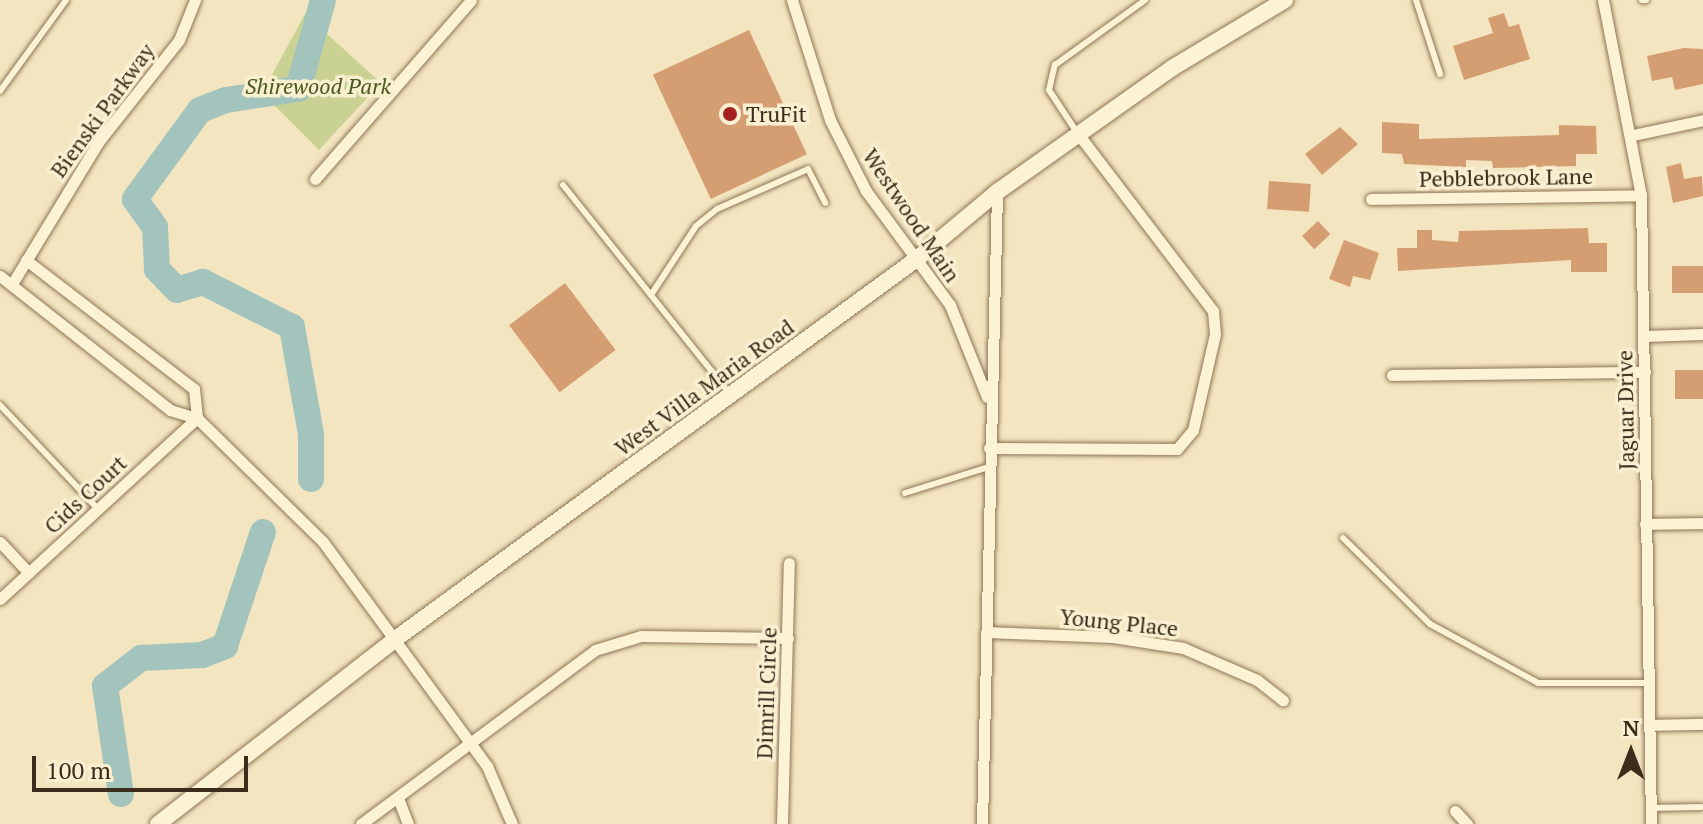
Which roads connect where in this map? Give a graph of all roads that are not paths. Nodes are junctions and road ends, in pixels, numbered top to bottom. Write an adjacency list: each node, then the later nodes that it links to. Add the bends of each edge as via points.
1 (66, 0): 10 (lane)
2 (195, 0): 21 (street, Bienski Parkway, via 179,40 99,141)
3 (471, 0): 14 (street)
4 (792, 0): 20 (street, Westwood Main, via 819,98 835,132 866,191)
5 (1145, 0): 12 (lane, via 1055,65 1049,90)
6 (1285, 0): 12 (main road, West Villa Maria Road, via 1228,31)
7 (1416, 0): 9 (lane)
8 (1603, 0): 13 (street, Jaguar Drive)
9 (1440, 74)
10 (0, 91)
11 (1703, 120): 13 (street)
12 (1078, 134): 16 (main road, West Villa Maria Road); 33 (street, via 1213,311 1215,334 1193,430 1177,449)
13 (1633, 135): 17 (street, Jaguar Drive)
14 (315, 179)
15 (563, 185): 24 (lane)
16 (997, 192): 20 (main road, West Villa Maria Road); 31 (street, Westwood Main)
17 (1641, 195): 18 (street, Pebblebrook Lane); 26 (street, Jaguar Drive)
18 (1371, 199)
19 (825, 203): 24 (lane, via 808,169 717,209 696,226)
20 (918, 258): 29 (main road, West Villa Maria Road); 31 (street, Westwood Main, via 963,333)
21 (26, 260): 23 (street, Bienski Parkway); 32 (street, via 194,389)
22 (0, 276): 23 (street)
23 (12, 284): 32 (street, via 170,410)
24 (651, 295): 29 (lane)
25 (1703, 334): 26 (street)
26 (1644, 336): 27 (street, Jaguar Drive)
27 (1645, 372): 28 (street); 38 (street, Jaguar Drive)
28 (1392, 375)
29 (730, 394): 46 (main road, West Villa Maria Road)
30 (0, 405): 36 (lane)
31 (990, 405): 33 (street, Westwood Main)
32 (197, 418): 36 (street, Cids Court); 46 (street, via 323,542)
33 (989, 448): 34 (street, Westwood Main)
34 (989, 467): 35 (lane); 44 (street, Westwood Main)
35 (905, 493)
36 (97, 508): 42 (street, Cids Court)
37 (1703, 523): 38 (street)
38 (1645, 524): 47 (street, Jaguar Drive)
39 (1343, 538): 47 (lane, via 1430,624 1538,683)
40 (0, 542): 42 (street)
41 (789, 563): 45 (street, Dimrill Circle)
42 (29, 573): 43 (street, Cids Court)
43 (0, 599)
44 (986, 632): 48 (street, Young Place, via 1113,637 1183,648 1257,680); 61 (street, Westwood Main)
45 (788, 638): 51 (street, via 665,635 618,642 573,663); 60 (street, Dimrill Circle)
46 (394, 640): 51 (street); 56 (main road, West Villa Maria Road)
47 (1648, 683): 50 (street, Jaguar Drive)
48 (1283, 700)
49 (1703, 724): 50 (street)
50 (1649, 725): 54 (street, Jaguar Drive)
51 (468, 741): 52 (street); 59 (street, via 487,766)
52 (398, 798): 57 (street); 58 (street)
53 (1701, 807): 54 (lane)
54 (1650, 808): 63 (street, Jaguar Drive)
55 (1455, 811): 62 (street)
56 (158, 824)
57 (361, 824)
58 (408, 824)
59 (512, 824)
60 (782, 824)
61 (982, 824)
62 (1467, 824)
63 (1651, 824)

